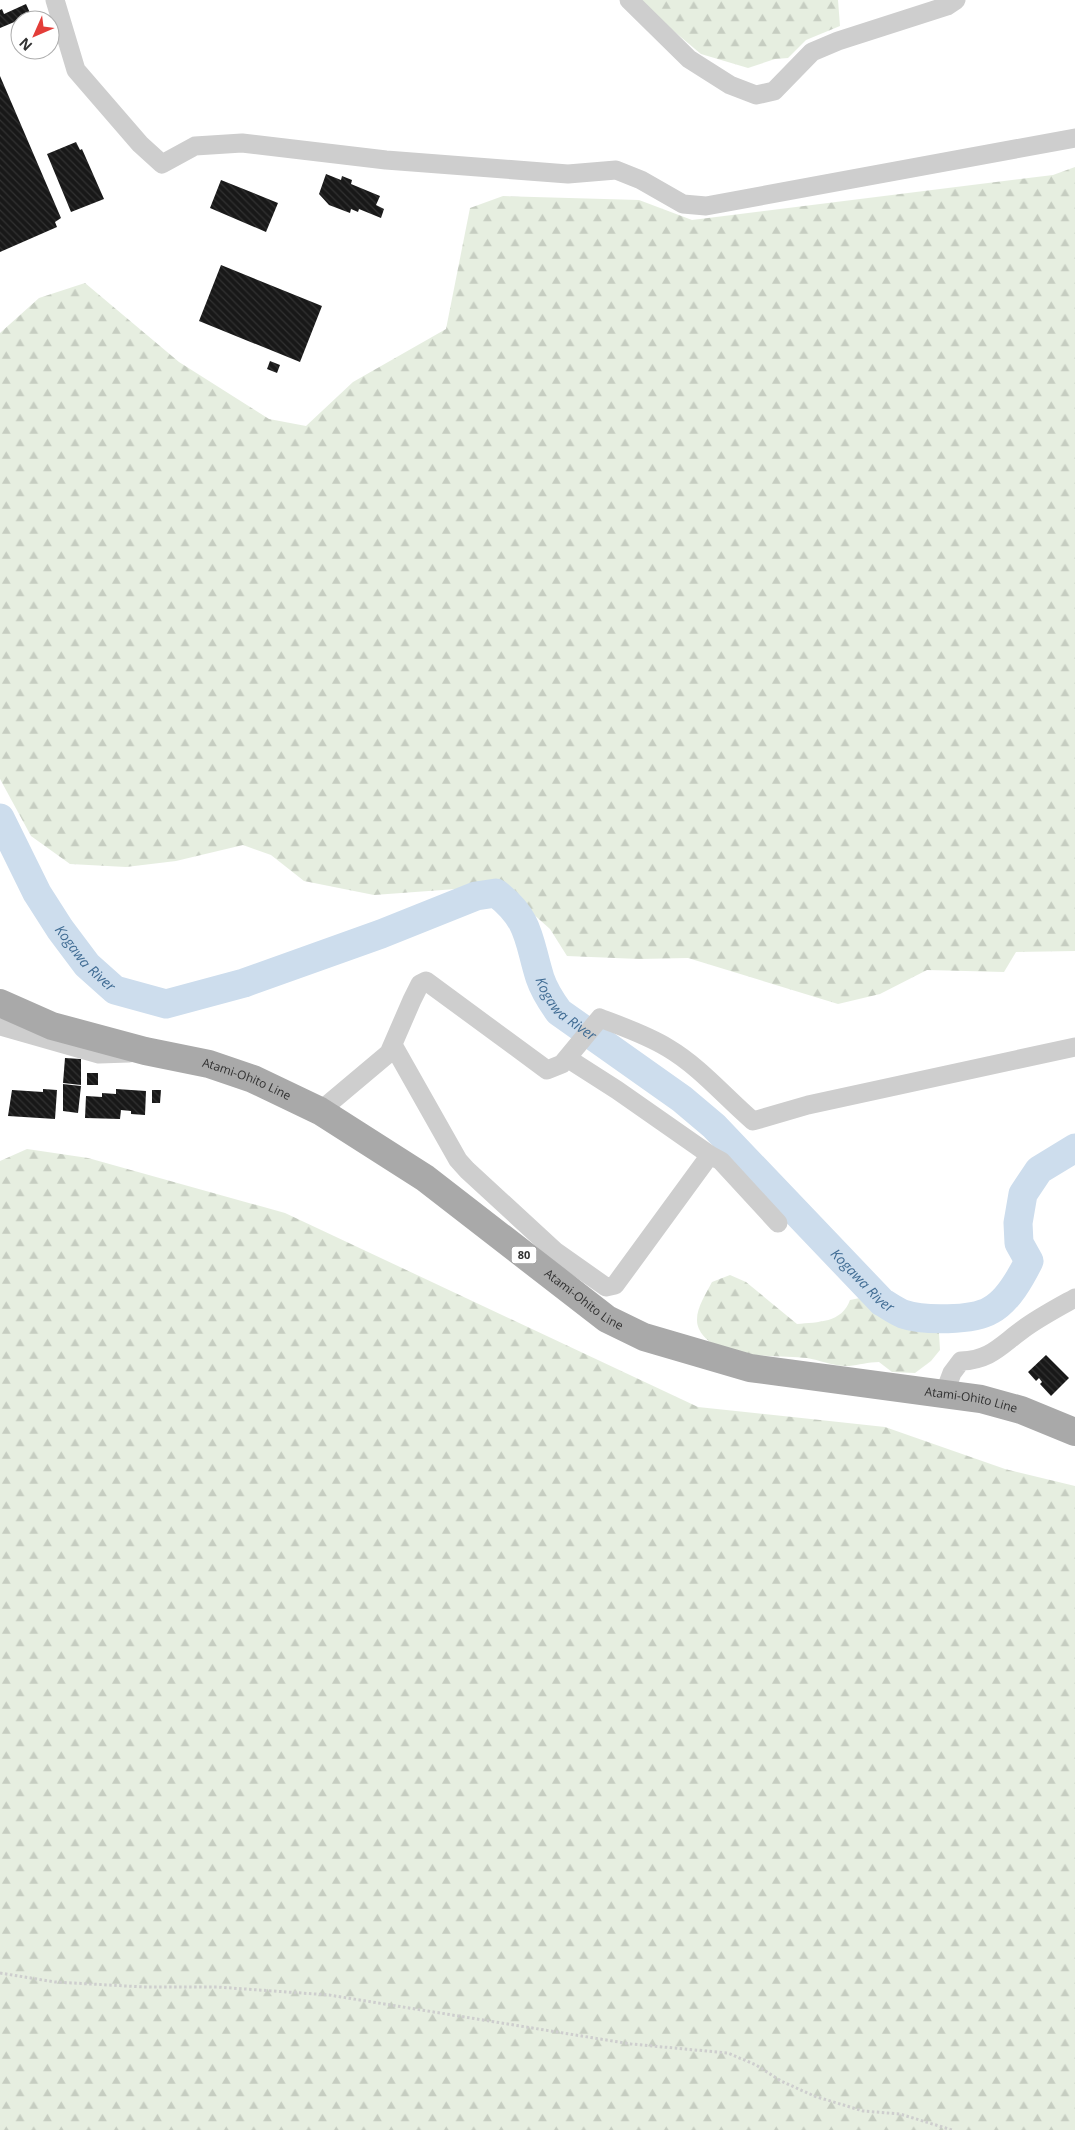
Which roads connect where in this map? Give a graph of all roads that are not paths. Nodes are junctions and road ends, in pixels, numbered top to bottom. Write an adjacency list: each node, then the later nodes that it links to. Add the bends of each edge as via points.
1 (55, 0): 4 (street, via 76,70 140,144 162,164 195,146 242,143 386,160 568,174 616,170 683,204 706,206)
2 (629, 0): 3 (street, via 690,59 730,85 756,95 774,91 812,52 947,6)
3 (956, 0)
4 (1075, 138)
5 (0, 1003): 9 (main road, Atami-Ohito Line / 80, via 52,1026)
6 (0, 1026): 9 (street, via 99,1054)
7 (393, 1046): 10 (street, via 420,984 426,981 546,1070 562,1064); 11 (street, via 382,1061); 12 (street, via 458,1160 555,1251 606,1287 614,1285)
8 (1075, 1047): 10 (street, via 808,1105 753,1121 710,1080 667,1047 600,1018)
9 (145, 1051): 11 (main road, Atami-Ohito Line / 80, via 209,1064 254,1079)
10 (570, 1054): 12 (street)
11 (320, 1111): 15 (main road, Atami-Ohito Line / 80, via 425,1178 607,1319 644,1337 750,1368)
12 (710, 1155): 13 (street, via 721,1161)
13 (778, 1223)
14 (1075, 1298): 15 (street, via 1020,1331 995,1351 977,1360 961,1361 952,1373)
15 (944, 1394): 16 (main road, Atami-Ohito Line / 80, via 981,1399 1021,1410)
16 (1075, 1432)

